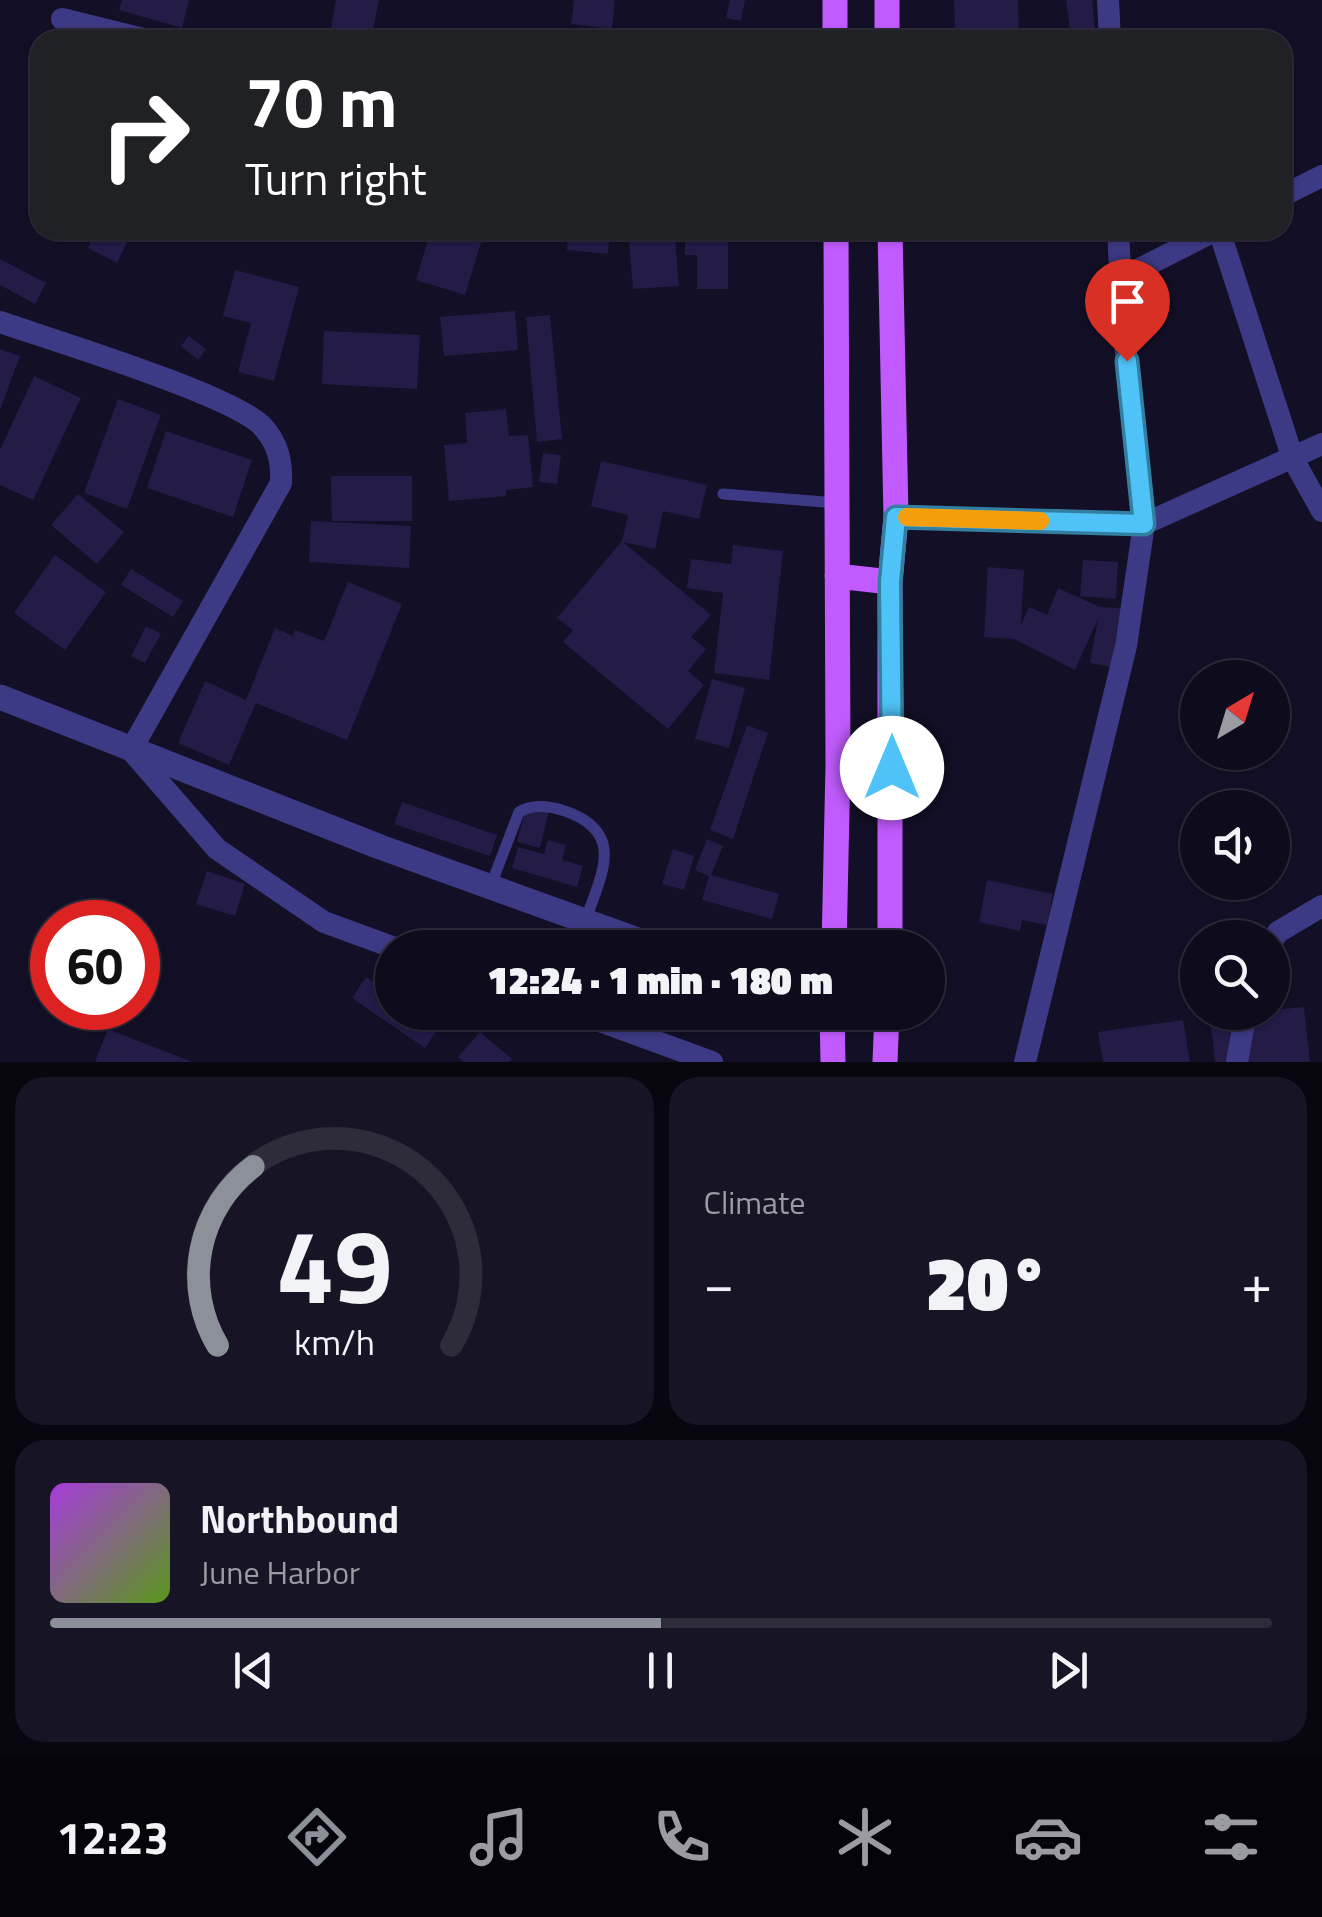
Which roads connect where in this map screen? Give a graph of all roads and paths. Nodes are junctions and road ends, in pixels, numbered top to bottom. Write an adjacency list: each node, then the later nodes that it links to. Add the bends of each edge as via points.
1 (835, 0): 6 (main road)
2 (887, 0): 7 (main road)
3 (1108, 0): 8 (street)
4 (62, 20): 5 (street)
5 (104, 30)
6 (835, 30)
7 (888, 30)
8 (1110, 30)
9 (1322, 176): 10 (street)
10 (1292, 191)
11 (836, 240): 21 (main road)
12 (890, 240): 23 (main road)
13 (1118, 240): 16 (street)
14 (1198, 240): 16 (street)
15 (1221, 240): 19 (street)
16 (1120, 278): 24 (street)
17 (0, 322): 28 (street, via 219,401 261,424 282,458 281,483 268,510)
18 (1322, 444): 19 (street)
19 (1293, 459): 22 (street); 24 (street)
20 (724, 494): 21 (lane)
21 (837, 503): 25 (main road)
22 (1322, 511)
23 (896, 517): 24 (street); 26 (main road)
24 (1144, 524): 44 (street, via 1126,646)
25 (838, 576): 26 (main road); 34 (main road)
26 (890, 582): 35 (main road)
27 (0, 697): 28 (street)
28 (131, 750): 29 (street); 36 (street, via 217,849 324,922)
29 (490, 885): 31 (street); 31 (lane, via 519,812 530,805 566,811 600,831 605,842 605,863)
30 (1322, 906): 32 (street)
31 (585, 922): 33 (street)
32 (1290, 925)
33 (608, 930)
34 (834, 930)
35 (890, 930)
36 (375, 941)
37 (624, 1030): 41 (street)
38 (832, 1030): 42 (main road)
39 (886, 1030): 43 (main road)
40 (1243, 1030): 45 (street)
41 (712, 1062)
42 (833, 1062)
43 (885, 1062)
44 (1025, 1062)
45 (1237, 1062)

